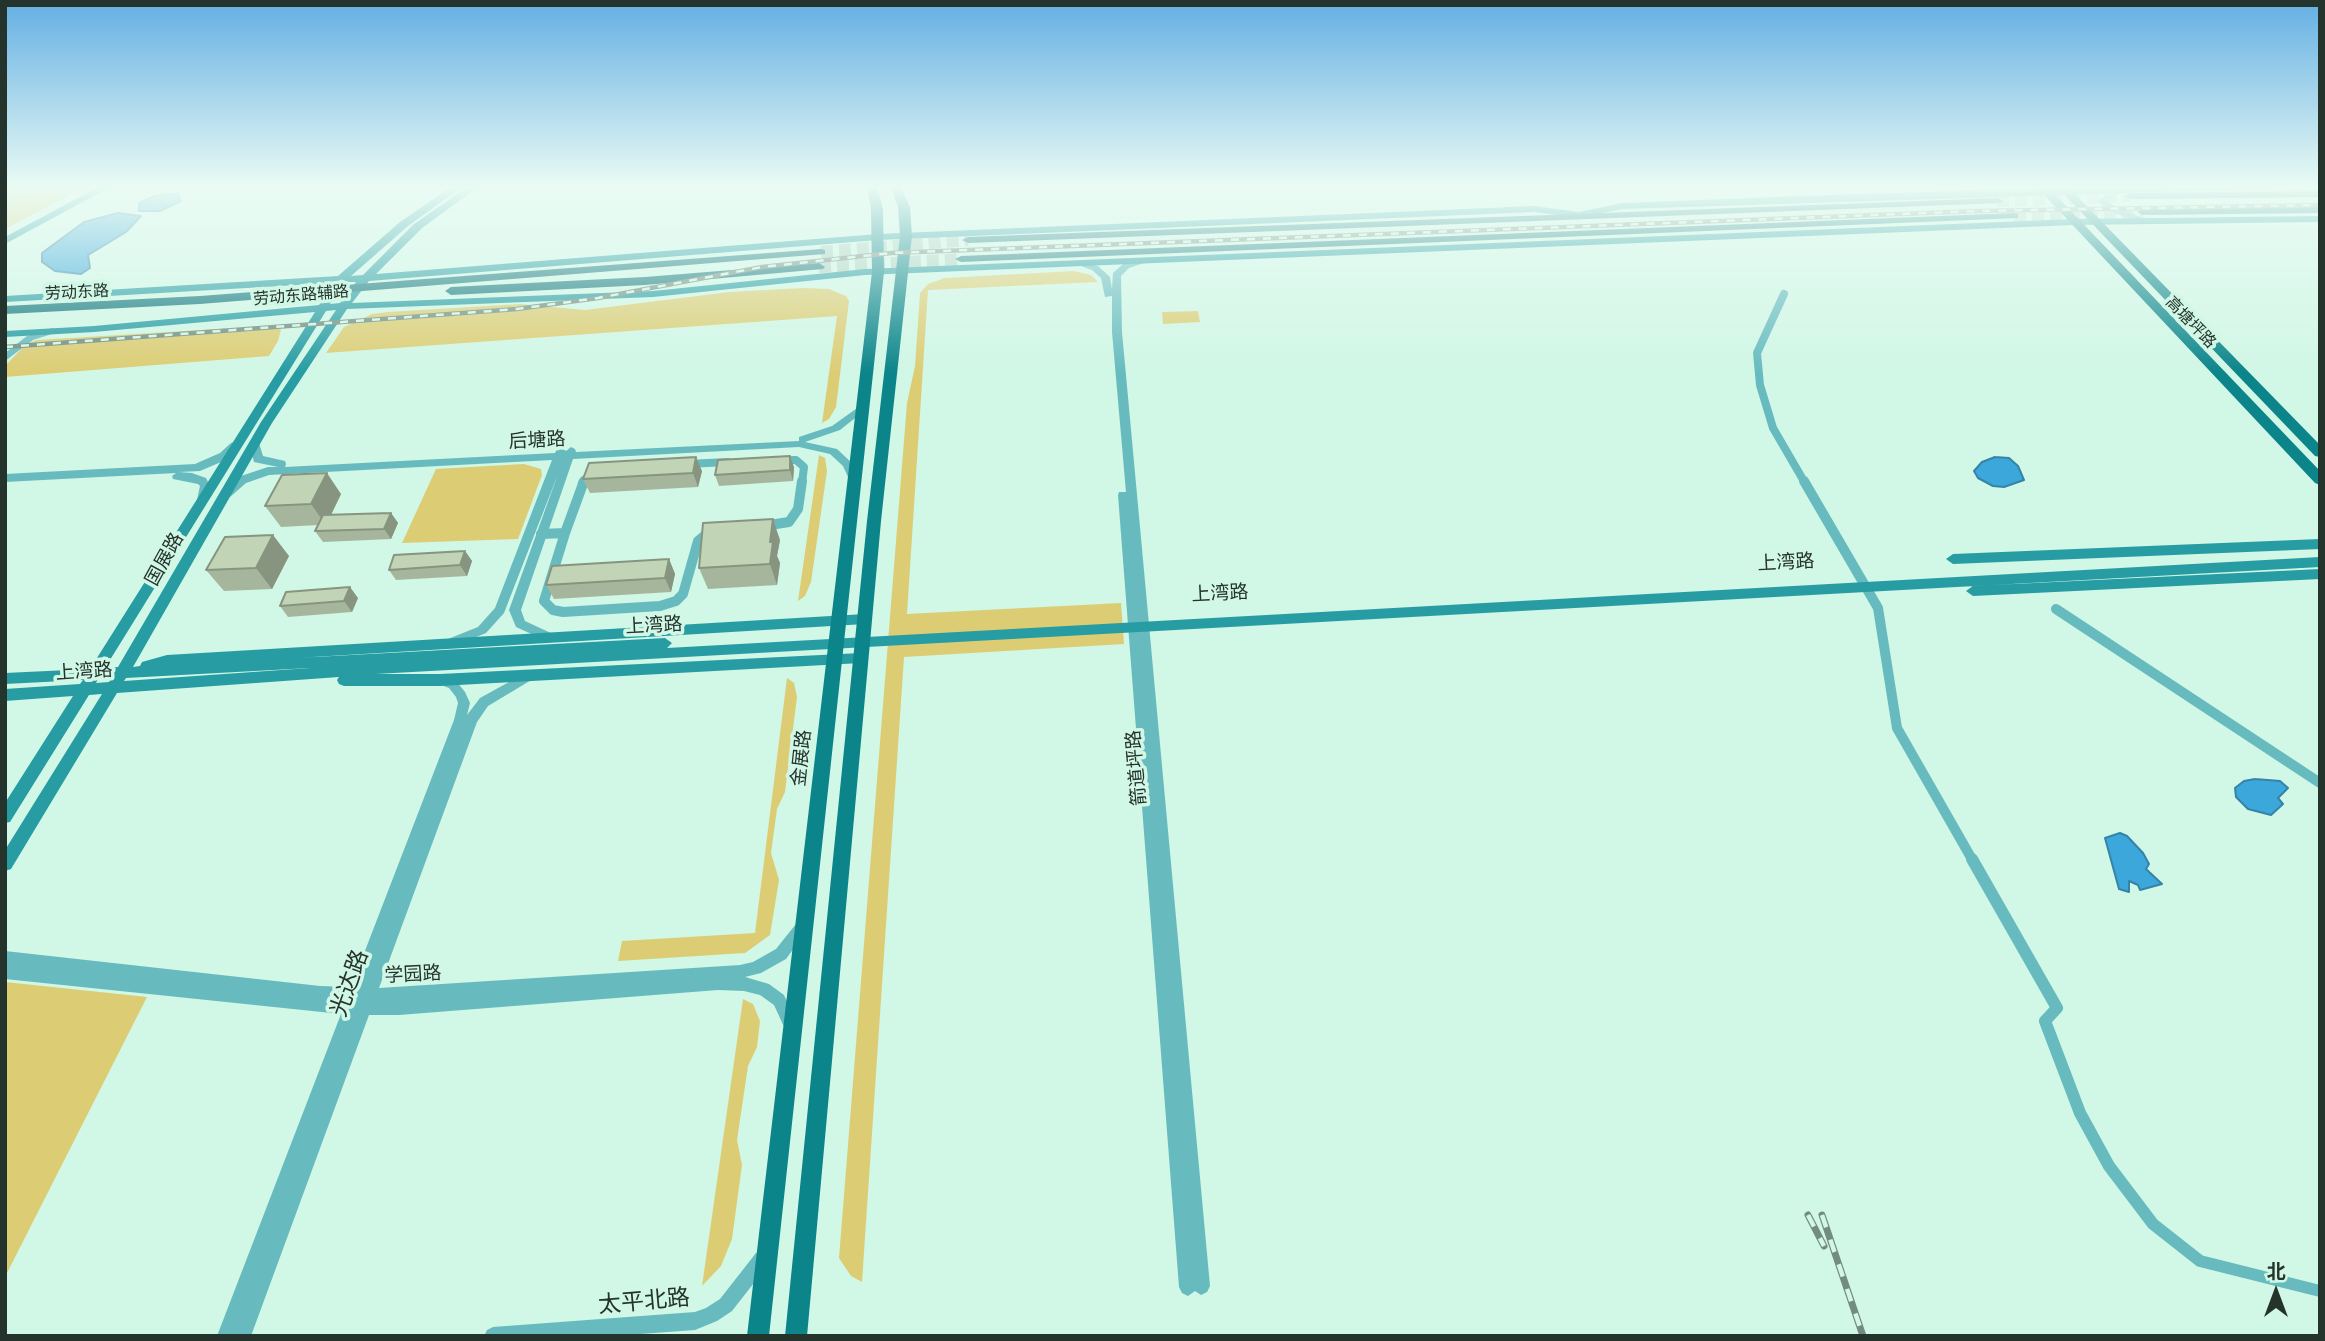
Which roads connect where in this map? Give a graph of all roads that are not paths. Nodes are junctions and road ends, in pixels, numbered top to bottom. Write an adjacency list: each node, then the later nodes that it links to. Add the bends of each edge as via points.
1 (380, 248): 18 (main road, 国展路)
2 (397, 248): 17 (main road, 国展路)
3 (777, 248): 17 (main road, 劳动东路辅路)
4 (878, 248): 16 (main road, 金展路)
5 (905, 248): 15 (main road)
6 (1220, 248): 11 (highway)
7 (1445, 248): 12 (main road, 劳动东路辅路)
8 (2098, 248): 37 (main road, 高塘坪路)
9 (2121, 248): 30 (main road, 高塘坪路)
10 (821, 252): 17 (highway, 劳动东路)
11 (961, 259)
12 (1141, 261): 13 (main road, 劳动东路辅路); 13 (street, 箭道坪路, via 1116,275 1117,332 1194,1287 1107,282 1095,268)
13 (1080, 264): 15 (main road, 劳动东路辅路)
14 (819, 267): 17 (highway, 劳动东路, via 645,281)
15 (903, 271): 16 (main road, 劳动东路辅路); 53 (main road)
16 (877, 272): 17 (main road, 劳动东路辅路, via 653,295); 26 (main road, 金展路)
17 (354, 292): 18 (highway, 劳动东路); 18 (main road, 劳动东路辅路); 27 (main road, 国展路)
18 (331, 294): 20 (main road, 劳动东路辅路); 21 (highway, 劳动东路); 24 (main road, 劳动东路辅路); 28 (main road, 国展路)
19 (1784, 294): 78 (street, via 1757,353 1760,385 1773,428 1878,608 1898,728 2057,1008 2045,1021 2080,1113 2109,1166 2152,1224 2200,1261)
20 (5, 299)
21 (197, 305): 22 (highway, 劳动东路); 23 (highway, 劳动东路)
22 (5, 310)
23 (6, 329): 24 (main road, 劳动东路辅路); 25 (street, via 16,341)
24 (52, 331): 25 (street, via 30,338)
25 (5, 356)
26 (860, 409): 29 (street, 后塘路, via 836,428 807,439); 35 (main road, 金展路)
27 (254, 443): 29 (street, 后塘路, via 258,459 272,464); 39 (main road, 国展路)
28 (236, 445): 36 (street, via 224,456 196,468); 40 (main road, 国展路)
29 (565, 453): 35 (street, 后塘路, via 808,444 838,454); 39 (street, 后塘路, via 259,472); 44 (street); 56 (street, via 500,610 482,630)
30 (2320, 453)
31 (768, 460): 41 (street, via 796,460 804,467 798,509 789,522)
32 (741, 462): 33 (street)
33 (675, 465)
34 (601, 469): 43 (street, via 585,478)
35 (852, 474): 54 (main road, 金展路)
36 (5, 478)
37 (2320, 480)
38 (5, 485): 40 (street, via 185,476 205,486)
39 (221, 499): 60 (main road, 国展路)
40 (202, 500): 61 (main road, 国展路)
41 (752, 526)
42 (721, 528): 43 (street, via 698,541 683,594 676,601 563,612 544,601)
43 (565, 533): 44 (street)
44 (541, 534): 55 (street, via 515,610 528,630)
45 (2320, 544): 47 (main road)
46 (2320, 553): 49 (main road, 上湾路)
47 (1953, 559)
48 (2320, 562): 49 (main road, 上湾路)
49 (2206, 563): 57 (main road, 上湾路)
50 (2320, 574): 51 (main road)
51 (1973, 591)
52 (2056, 609): 69 (street)
53 (865, 619): 54 (main road, 上湾路); 58 (main road)
54 (837, 621): 55 (main road, 上湾路); 59 (main road, 金展路)
55 (553, 637): 56 (main road, 上湾路)
56 (447, 644): 60 (main road, 上湾路, via 166,660)
57 (692, 647): 60 (main road, 上湾路); 63 (main road, 上湾路)
58 (861, 658): 59 (main road, 上湾路); 83 (main road)
59 (833, 659): 62 (main road, 上湾路); 72 (main road, 金展路)
60 (122, 673): 61 (main road, 上湾路); 66 (main road, 国展路)
61 (94, 674): 64 (main road, 上湾路); 67 (main road, 国展路)
62 (533, 675): 65 (main road, 上湾路); 75 (street, 光达路, via 484,702 471,720)
63 (290, 677): 65 (main road, 上湾路); 66 (main road, 上湾路)
64 (5, 679)
65 (440, 680): 75 (street, 光达路, via 457,688 464,703 462,713)
66 (112, 688): 67 (main road, 上湾路); 71 (main road, 国展路)
67 (84, 690): 68 (main road, 上湾路); 70 (main road, 国展路)
68 (5, 695)
69 (2320, 783)
70 (5, 817)
71 (5, 864)
72 (804, 923): 75 (street, 学园路, via 781,954 740,972); 76 (main road, 金展路)
73 (5, 958): 75 (street, 学园路)
74 (5, 972): 75 (street, 学园路)
75 (360, 1001): 76 (street, 学园路, via 732,983 772,994 785,1007); 79 (street, 光达路); 80 (street, 光达路)
76 (792, 1033): 77 (main road, 金展路)
77 (768, 1250): 81 (street, 太平北路, via 726,1305 695,1321); 82 (main road, 金展路)
78 (2320, 1291)
79 (226, 1336)
80 (242, 1336)
81 (493, 1336)
82 (758, 1336)
83 (796, 1336)

